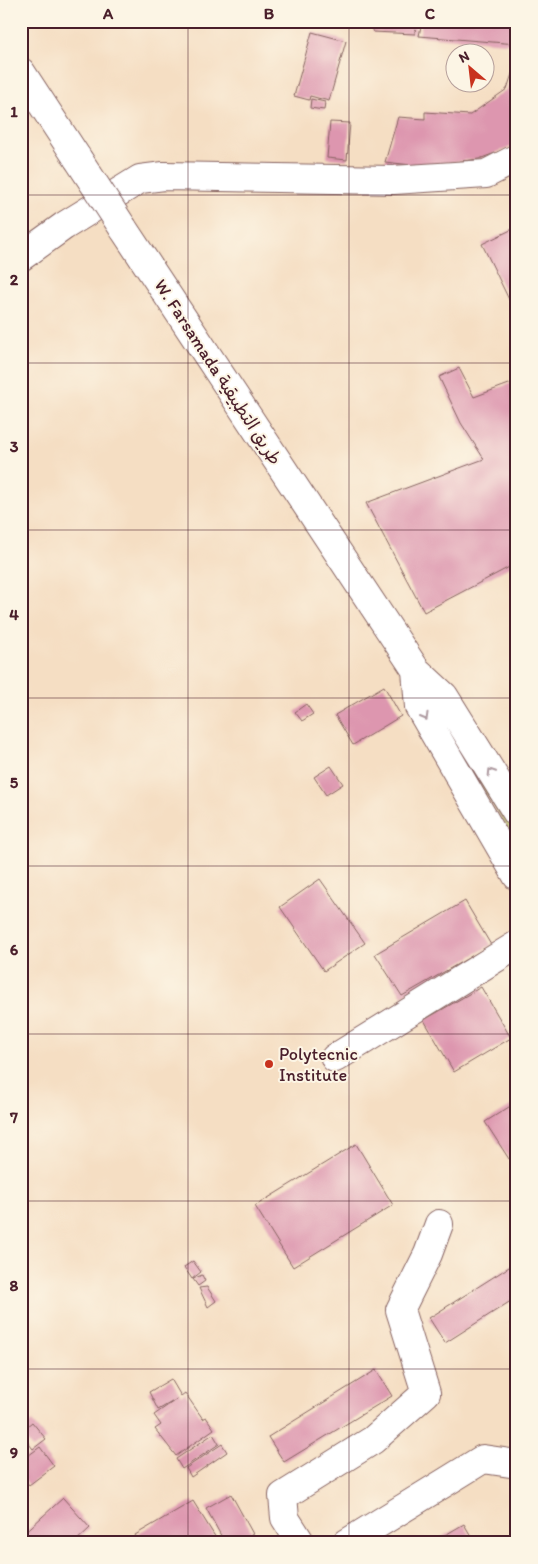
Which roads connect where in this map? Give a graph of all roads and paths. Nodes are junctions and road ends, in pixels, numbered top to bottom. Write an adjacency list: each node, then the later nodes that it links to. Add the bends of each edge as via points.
1 (21, 72): 4 (street, W. Farsamada طريق التطبيقية, bridge)
2 (517, 158): 3 (street, via 486,174 392,180 164,176 140,179)
3 (21, 257)
4 (416, 670): 5 (street, W. Farsamada طريق التطبيقية, one-way to 4, via 444,696); 6 (street, W. Farsamada طريق التطبيقية, one-way to 6, via 419,707)
5 (517, 813)
6 (517, 876)
7 (517, 945): 8 (street)
8 (335, 1058)
9 (439, 1224): 11 (street, via 400,1310 426,1394 373,1440 283,1496 285,1518)
10 (517, 1464): 12 (street, via 483,1459)
11 (301, 1543)
12 (347, 1543)

